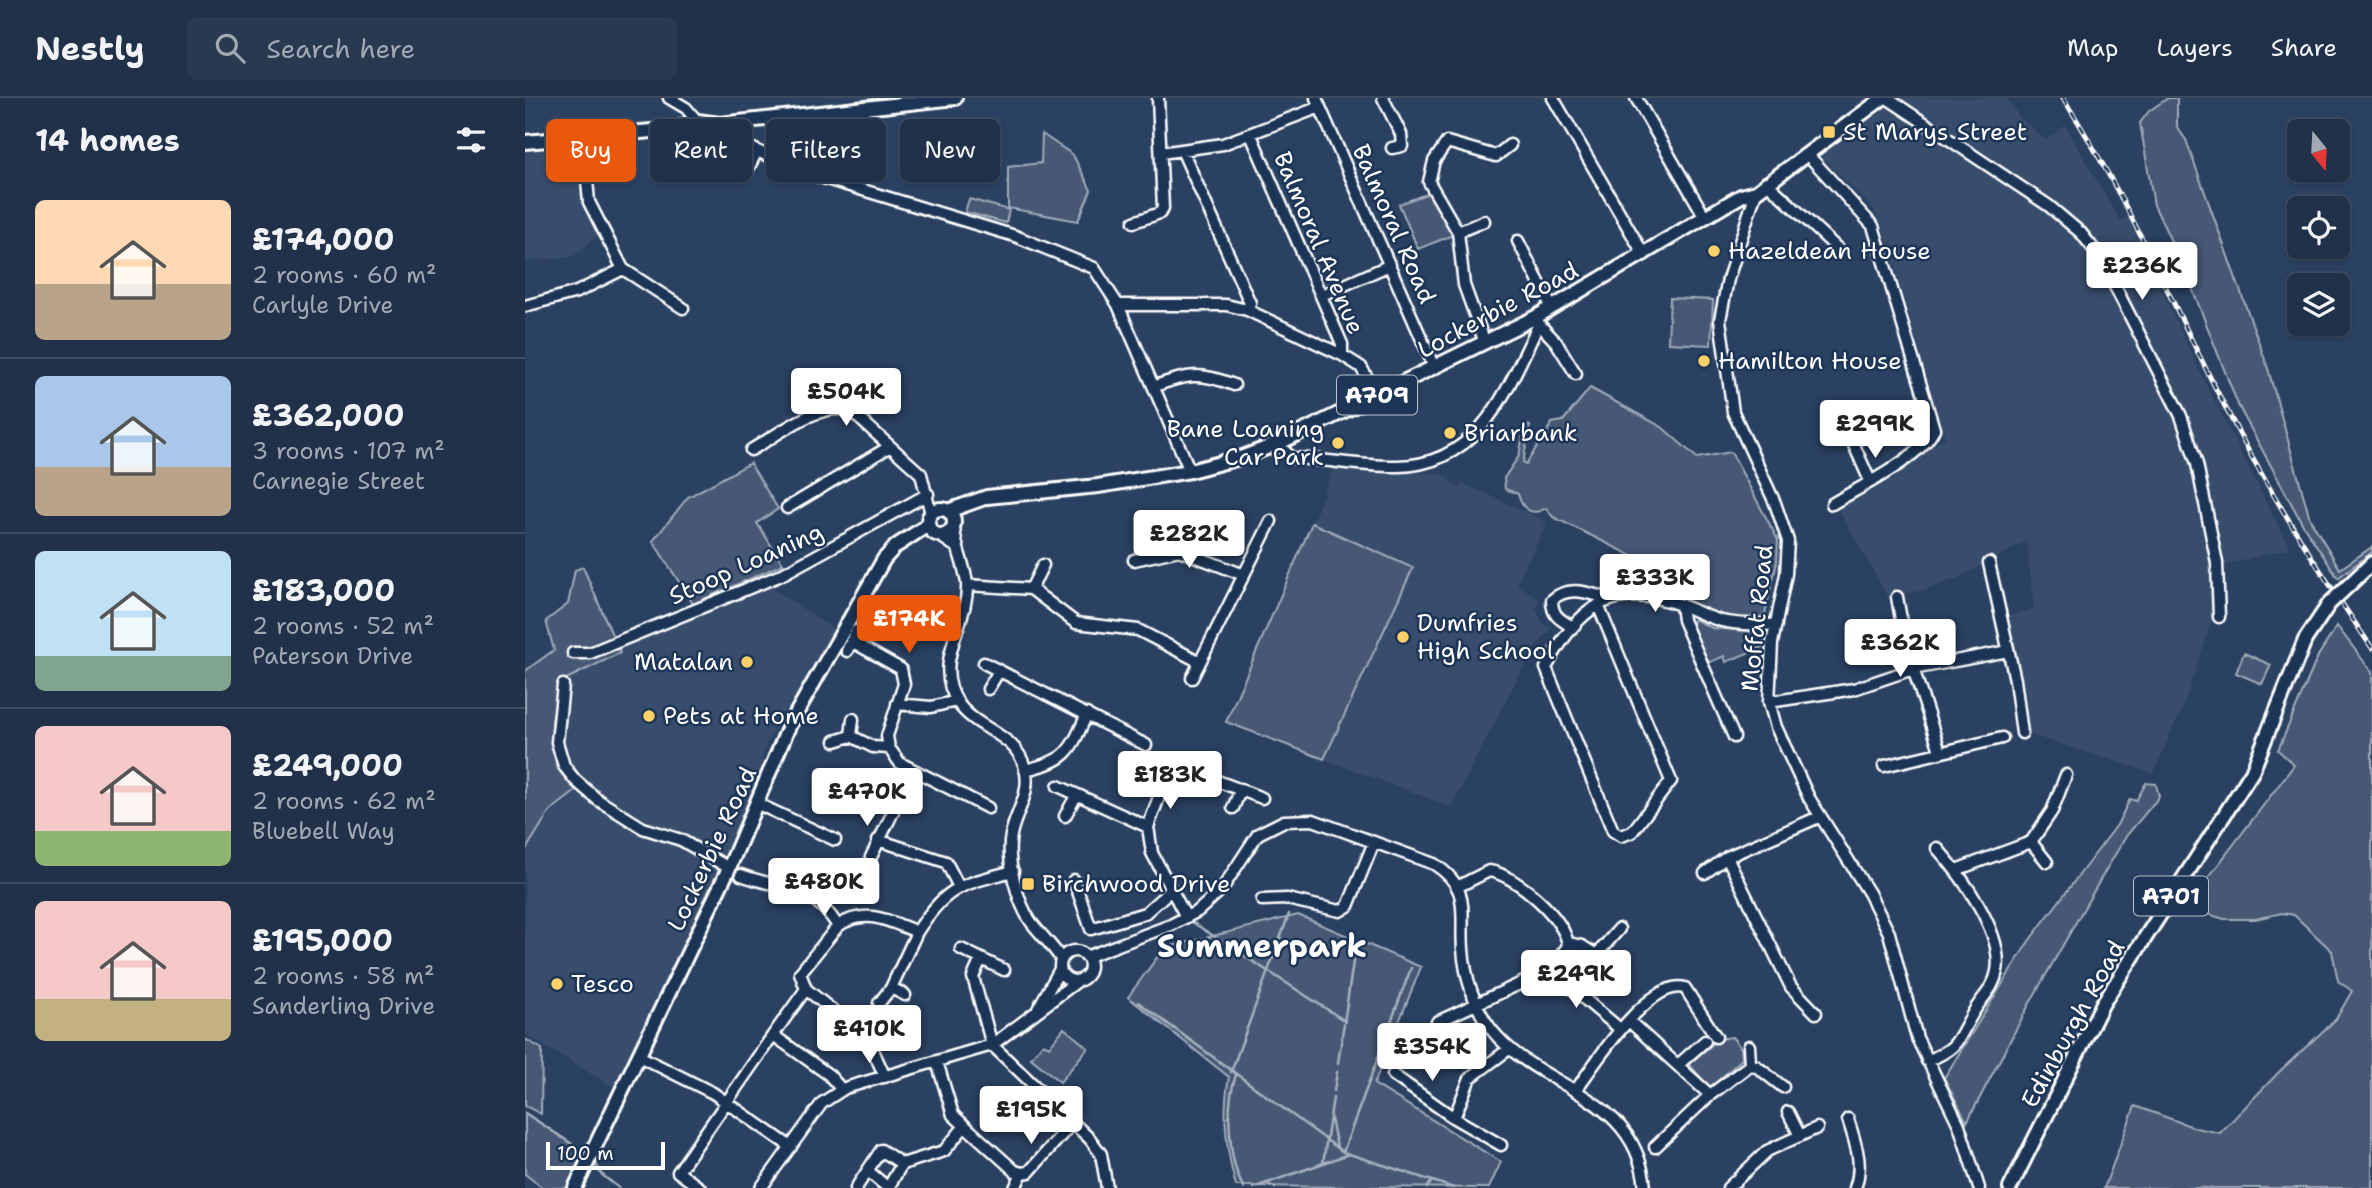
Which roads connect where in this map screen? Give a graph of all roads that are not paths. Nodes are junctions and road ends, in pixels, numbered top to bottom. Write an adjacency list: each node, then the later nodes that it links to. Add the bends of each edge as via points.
1 (669, 98): 9 (street)
2 (955, 98): 10 (main road)
3 (1158, 98): 19 (street)
4 (1383, 98): 15 (street, via 1401,134 1402,146)
5 (1553, 98): 31 (street)
6 (1636, 98): 25 (street)
7 (1885, 98): 20 (main road, A709); 73 (street, via 2049,206 2081,233 2100,257 2181,416 2197,464 2216,553)
8 (1318, 102): 11 (street); 32 (street, Balmoral Road)
9 (695, 119)
10 (752, 120)
11 (1251, 135): 17 (street); 34 (street, Balmoral Avenue)
12 (546, 140): 13 (main road)
13 (525, 142)
14 (1510, 145): 28 (street, via 1496,156 1447,142 1434,161 1429,182)
15 (1392, 148)
16 (752, 149): 18 (street)
17 (1182, 150): 19 (street); 39 (street, via 1250,303)
18 (757, 151): 21 (street); 35 (street, via 800,171 1069,256 1103,276)
19 (1161, 153): 27 (street, via 1163,208)
20 (1807, 154): 23 (main road, A709); 53 (street, via 1873,226 1934,429 1920,445)
21 (752, 161)
22 (587, 182): 33 (street, via 589,202)
23 (1766, 182): 24 (main road, A709); 30 (street)
24 (1756, 192): 25 (main road, Lockerbie Road / A709); 74 (street, Moffat Road, via 1722,302 1720,331 1735,421 1788,541)
25 (1705, 217): 31 (main road, Lockerbie Road / A709)
26 (1484, 221): 28 (street)
27 (1134, 222)
28 (1458, 232): 41 (street, via 1464,285)
29 (1518, 241): 38 (street)
30 (1837, 248)
31 (1644, 254): 38 (main road, Lockerbie Road / A709)
32 (1390, 265): 34 (street); 43 (street, Balmoral Road)
33 (623, 269): 36 (street, via 577,292); 37 (street)
34 (1322, 295): 42 (street, Balmoral Avenue)
35 (1118, 305): 39 (street, via 1226,305); 46 (street)
36 (525, 306)
37 (683, 308)
38 (1552, 308): 40 (main road, Lockerbie Road / A709)
39 (1247, 310): 42 (street)
40 (1537, 321): 41 (main road, Lockerbie Road / A709); 44 (street); 49 (street, via 1493,416 1436,460 1399,466 1292,458)
41 (1485, 343): 43 (main road, Lockerbie Road / A709)
42 (1342, 355): 47 (street, Balmoral Avenue, via 1361,367)
43 (1434, 367): 47 (main road, Lockerbie Road / A709)
44 (1576, 374)
45 (1234, 385): 46 (street, via 1210,376 1185,375)
46 (1155, 386): 52 (street)
47 (1377, 395): 49 (main road, Lockerbie Road / A709)
48 (1841, 416): 53 (street)
49 (1277, 444): 52 (main road, Lockerbie Road / A709)
50 (890, 447): 51 (street, via 851,411 839,407); 54 (street, via 921,474); 57 (street)
51 (751, 450)
52 (1191, 471): 56 (main road, Lockerbie Road / A709, via 987,497)
53 (1870, 481): 55 (street)
54 (928, 494): 58 (street); 78 (street, Stoop Loaning, via 781,575 590,653)
55 (1832, 504)
56 (965, 507): 58 (main road, Lockerbie Road / A709); 60 (main road, A709)
57 (787, 508)
58 (936, 521): 60 (main road); 60 (main road, A709, via 949,534); 61 (street); 110 (main road, Lockerbie Road / A709, via 884,559 789,726)
59 (1271, 521): 66 (street)
60 (954, 525): 61 (street)
61 (955, 546): 67 (street)
62 (1134, 560): 66 (street, via 1179,550)
63 (1989, 563): 77 (street)
64 (2372, 563): 201 (main road, Edinburgh Road / A701, bridge, via 2329,604 2305,640 2252,772 2103,1003)
65 (1043, 565): 68 (street)
66 (1244, 575): 79 (street)
67 (967, 586): 68 (street); 86 (street, via 949,662)
68 (1031, 589): 79 (street, via 1076,623 1138,630)
69 (1897, 597): 81 (street)
70 (1612, 599): 71 (street, via 1648,597); 72 (street); 75 (street, via 1570,590 1559,594 1552,600 1552,610)
71 (1681, 605): 74 (street, via 1726,622); 95 (street, via 1683,620)
72 (1598, 606): 75 (street); 75 (street, via 1671,781 1626,836 1613,831 1546,668)
73 (2219, 617)
74 (1776, 625): 87 (street, Moffat Road, via 1767,683)
75 (1571, 626)
76 (851, 641): 88 (street, via 901,669 904,684)
77 (2008, 651): 81 (street); 93 (street)
78 (573, 653)
79 (1200, 662): 83 (street)
80 (983, 663): 82 (street)
81 (1913, 669): 87 (street, via 1854,689); 100 (street)
82 (999, 671): 85 (street); 89 (street)
83 (1192, 678)
84 (563, 685): 125 (street, via 557,742 564,766 575,780 643,828 681,840)
85 (988, 689)
86 (957, 701): 88 (street, via 941,706); 102 (street, via 1017,749)
87 (1769, 702): 115 (street, Moffat Road, via 1776,727)
88 (897, 704): 99 (street, via 887,736)
89 (1087, 714): 92 (street); 102 (street, via 1067,754)
90 (853, 719): 94 (street)
91 (1141, 726): 92 (street)
92 (1129, 733): 98 (street)
93 (2022, 733)
94 (851, 736): 97 (street); 99 (street, via 873,747)
95 (1734, 737)
96 (2002, 738): 100 (street)
97 (835, 741)
98 (1146, 744)
99 (889, 748): 107 (street, via 900,763)
100 (1940, 751): 101 (street)
101 (1884, 766)
102 (1025, 770): 127 (street, via 1024,803 1011,835)
103 (2066, 775): 120 (street, via 2051,812)
104 (974, 785): 107 (street)
105 (1058, 786): 108 (street)
106 (1241, 789): 109 (street); 112 (street); 116 (street, via 1186,769 1175,770 1167,775)
107 (968, 796): 111 (street)
108 (1076, 796): 114 (street); 116 (street)
109 (1262, 798)
110 (758, 804): 117 (street); 125 (main road, Lockerbie Road / A709)
111 (988, 808)
112 (1233, 808)
113 (893, 812): 118 (street)
114 (1065, 816)
115 (1819, 817): 123 (street); 166 (street, Moffat Road, via 1869,893 1889,933)
116 (1148, 827): 133 (street, via 1152,853)
117 (835, 840)
118 (878, 840): 122 (street); 131 (street, via 946,862)
119 (1374, 842): 132 (street, via 1434,864); 134 (street, via 1349,906 1340,911 1295,900); 135 (street, via 1313,820 1271,826 1249,845 1222,889)
120 (2031, 842): 124 (street); 126 (street)
121 (1937, 848): 126 (street)
122 (871, 857)
123 (1727, 857): 128 (street); 155 (street, via 1791,987)
124 (2047, 862)
125 (729, 867): 165 (main road, Lockerbie Road / A709)
126 (1956, 870): 166 (street, via 1982,913 1995,946 1997,970 1990,990 1952,1050)
127 (1013, 871): 131 (street); 144 (street, via 1030,921)
128 (1705, 873)
129 (741, 875): 136 (street, via 812,895)
130 (1074, 880): 133 (street, via 1091,929 1145,913)
131 (958, 887): 138 (street, via 937,902)
132 (1457, 887): 139 (street, via 1489,872 1511,877 1527,887); 153 (street, via 1464,918 1464,960)
133 (1171, 890): 135 (street)
134 (1262, 900)
135 (1186, 918): 142 (street)
136 (838, 926): 138 (street, via 865,915); 150 (street, via 800,973)
137 (1619, 929): 141 (street)
138 (917, 932): 149 (street)
139 (1568, 943): 141 (street); 147 (street, via 1567,951)
140 (961, 949): 143 (street)
141 (1596, 956): 145 (street)
142 (1086, 957): 144 (street, via 1073,951); 148 (street, via 1089,971)
143 (981, 958): 146 (street); 162 (street, via 973,977)
144 (1061, 964): 148 (street, via 1065,977); 154 (street)
145 (1584, 969)
146 (1004, 970)
147 (1550, 970): 153 (street); 158 (street)
148 (1079, 980): 154 (street)
149 (891, 988): 151 (street); 152 (street)
150 (806, 989): 159 (street); 171 (street, via 868,1039)
151 (905, 995)
152 (879, 1003)
153 (1477, 1005): 157 (street); 164 (street)
154 (1036, 1012): 162 (street)
155 (1816, 1013)
156 (1629, 1021): 158 (street); 160 (street, via 1665,990 1677,986 1685,988); 168 (street)
157 (1437, 1022)
158 (1620, 1029): 174 (street)
159 (773, 1035): 173 (street, via 829,1075); 176 (street)
160 (1716, 1037)
161 (1705, 1041): 168 (street)
162 (992, 1045): 167 (street); 180 (street)
163 (1749, 1046): 169 (street)
164 (1509, 1049): 174 (street); 178 (street, via 1470,1078)
165 (639, 1056): 176 (street); 190 (main road, Lockerbie Road / A709)
166 (1927, 1061): 200 (street, Moffat Road, via 1959,1125)
167 (937, 1062): 171 (street); 181 (street, via 953,1115)
168 (1679, 1064): 175 (street)
169 (1750, 1065): 172 (street); 175 (street)
170 (1393, 1075): 178 (street)
171 (885, 1077): 173 (street)
172 (1783, 1087)
173 (842, 1090): 185 (street, via 822,1103)
174 (1576, 1090): 197 (street, via 1603,1110 1628,1139 1638,1157)
175 (1710, 1095): 186 (street)
176 (726, 1101): 185 (street); 191 (street, via 678,1172)
177 (1788, 1112): 183 (street)
178 (1454, 1118): 184 (street)
179 (1847, 1119): 199 (street, via 1859,1159)
180 (1071, 1124): 189 (street, via 1029,1172); 196 (street, via 1101,1154)
181 (964, 1127): 187 (street, via 944,1151); 189 (street)
182 (1817, 1128): 183 (street)
183 (1800, 1136): 198 (street, via 1767,1151)
184 (1501, 1144)
185 (791, 1147): 192 (street)
186 (1655, 1147)
187 (902, 1164): 188 (street, via 881,1150); 194 (street)
188 (868, 1171): 193 (street); 194 (street)
189 (1022, 1174): 195 (street)
190 (575, 1188)
191 (701, 1188)
192 (761, 1188)
193 (856, 1188)
194 (888, 1188)
195 (1015, 1188)
196 (1107, 1188)
197 (1645, 1188)
198 (1728, 1188)
199 (1855, 1188)
200 (1979, 1188)
201 (2010, 1188)

